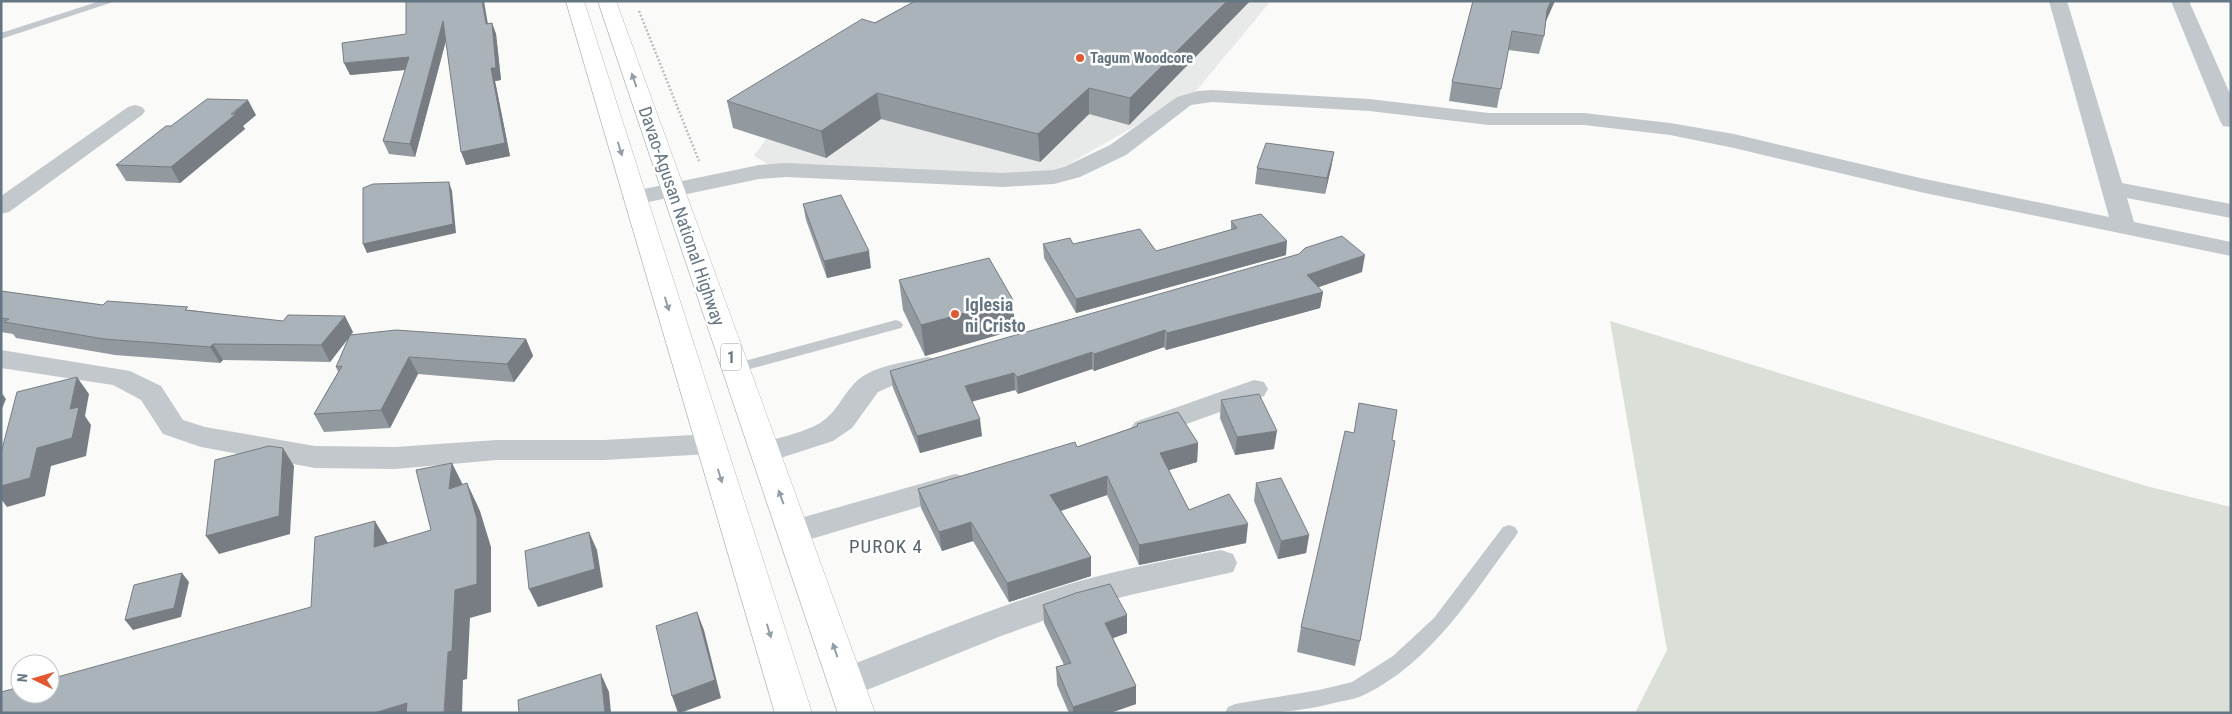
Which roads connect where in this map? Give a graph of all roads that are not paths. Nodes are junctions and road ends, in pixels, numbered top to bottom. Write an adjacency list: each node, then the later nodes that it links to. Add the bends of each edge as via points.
1 (111, 1): 6 (lane)
2 (575, 1): 11 (highway, Davao-Agusan National Highway, one-way to 11)
3 (607, 1): 10 (highway, Davao-Agusan National Highway / 1, one-way to 3)
4 (2058, 1): 9 (street)
5 (2180, 1): 8 (street)
6 (1, 36)
7 (135, 111): 12 (street)
8 (2231, 121)
9 (2111, 188): 13 (street); 14 (street)
10 (672, 189): 11 (street); 14 (street, via 786,170 1003,180 1054,177 1118,150 1184,101 1212,96 1369,105 1489,119 1584,119 1670,129 1734,140 1920,184); 19 (highway, Davao-Agusan National Highway / 1)
11 (634, 198): 22 (highway, Davao-Agusan National Highway, one-way to 22)
12 (1, 207)
13 (2231, 211)
14 (2123, 225): 15 (street)
15 (2231, 249)
16 (896, 325): 19 (lane)
17 (1, 359): 22 (street, via 120,377 151,393 173,426 201,437 315,457 395,458 497,450 604,450)
18 (951, 360): 23 (street, via 872,383 837,426)
19 (735, 368): 23 (highway, Davao-Agusan National Highway / 1)
20 (1254, 389): 21 (street)
21 (1124, 435)
22 (710, 444): 29 (highway, Davao-Agusan National Highway, one-way to 29)
23 (765, 452): 25 (highway, Davao-Agusan National Highway / 1, one-way to 23)
24 (983, 478): 25 (street)
25 (794, 532): 28 (highway, Davao-Agusan National Highway / 1, one-way to 25)
26 (1509, 532): 30 (lane, via 1441,623 1400,662 1357,689)
27 (1221, 563): 28 (street, via 1076,596 963,636)
28 (852, 698)
29 (794, 713)
30 (1235, 713)

